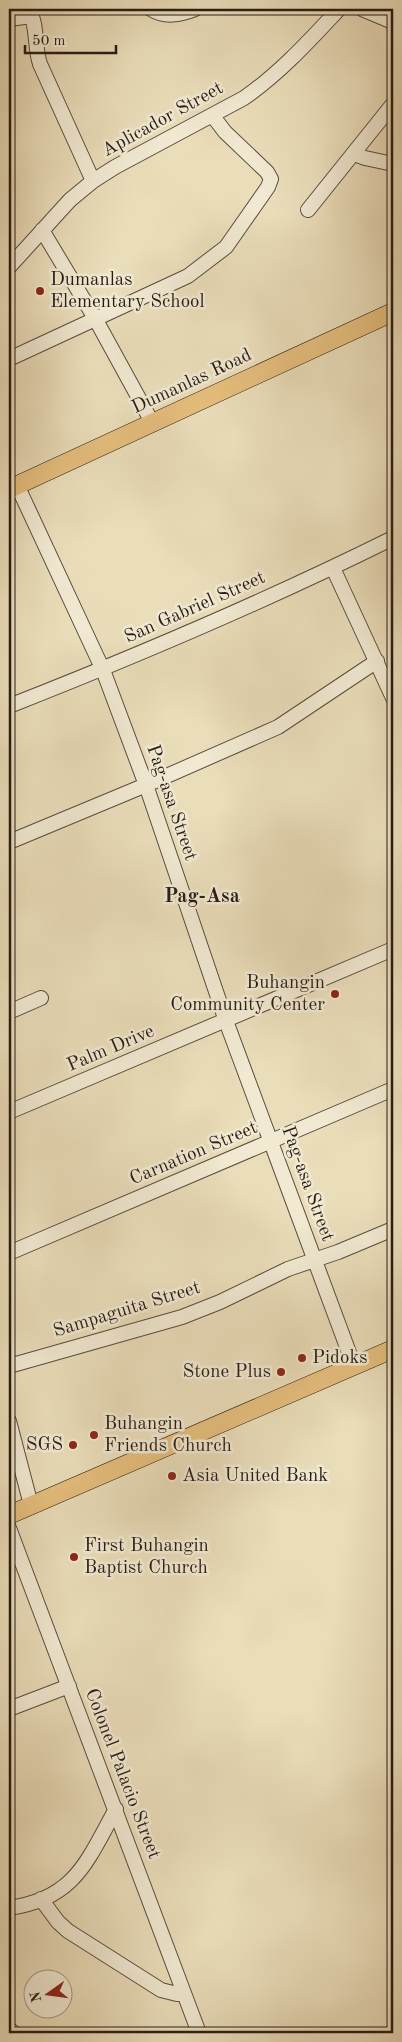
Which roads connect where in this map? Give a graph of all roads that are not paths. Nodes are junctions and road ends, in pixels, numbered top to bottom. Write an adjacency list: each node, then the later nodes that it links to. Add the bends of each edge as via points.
1 (151, 9): 2 (street, via 166,15)
2 (195, 9)
3 (338, 9): 9 (street, Aplicador Street, via 272,77 244,98)
4 (362, 9): 7 (street)
5 (30, 12): 6 (street); 12 (street, via 40,64)
6 (9, 20)
7 (393, 22)
8 (393, 104): 10 (street)
9 (212, 115): 12 (street, Aplicador Street); 17 (street, via 267,172 271,179 268,188 226,248 216,257 188,276)
10 (354, 154): 11 (street); 13 (street)
11 (393, 164)
12 (92, 181): 14 (street, Aplicador Street)
13 (308, 210)
14 (42, 230): 15 (street, Aplicador Street); 17 (street)
15 (9, 267)
16 (393, 312): 19 (main road, Dumanlas Road)
17 (96, 320): 18 (street); 19 (street)
18 (9, 359)
19 (153, 424): 20 (main road, Dumanlas Road)
20 (13, 487): 24 (street, Pag-asa Street)
21 (393, 538): 22 (street, San Gabriel Street)
22 (333, 568): 23 (street); 24 (street, San Gabriel Street)
23 (377, 660): 25 (street); 27 (street, via 278,727)
24 (102, 670): 26 (street, San Gabriel Street); 27 (street, Pag-asa Street)
25 (393, 698)
26 (9, 706)
27 (146, 785): 28 (street); 32 (street, Pag-asa Street)
28 (9, 842)
29 (393, 949): 32 (street, Palm Drive)
30 (41, 998): 31 (street)
31 (9, 1012)
32 (226, 1021): 34 (street, Palm Drive); 35 (street, Pag-asa Street)
33 (393, 1089): 35 (street, Carnation Street)
34 (9, 1112)
35 (272, 1141): 37 (street, Carnation Street); 38 (street, Pag-asa Street)
36 (393, 1229): 38 (street, Sampaguita Street)
37 (9, 1253)
38 (315, 1260): 40 (street, Sampaguita Street, via 182,1317); 41 (street, Pag-asa Street)
39 (393, 1349): 41 (main road)
40 (9, 1366)
41 (354, 1366): 43 (main road)
42 (9, 1421): 43 (street)
43 (31, 1505): 44 (main road)
44 (9, 1515)
45 (9, 1528): 46 (street, Colonel Palacio Street)
46 (69, 1686): 47 (street); 48 (street, Colonel Palacio Street)
47 (9, 1709)
48 (116, 1809): 49 (street, via 84,1867 61,1890); 51 (street, Colonel Palacio Street)
49 (41, 1900): 50 (street); 51 (street, via 68,1931 161,1990)
50 (9, 1908)
51 (184, 1994): 54 (street, Colonel Palacio Street)
52 (9, 2028): 53 (street)
53 (14, 2033)
54 (199, 2033)

